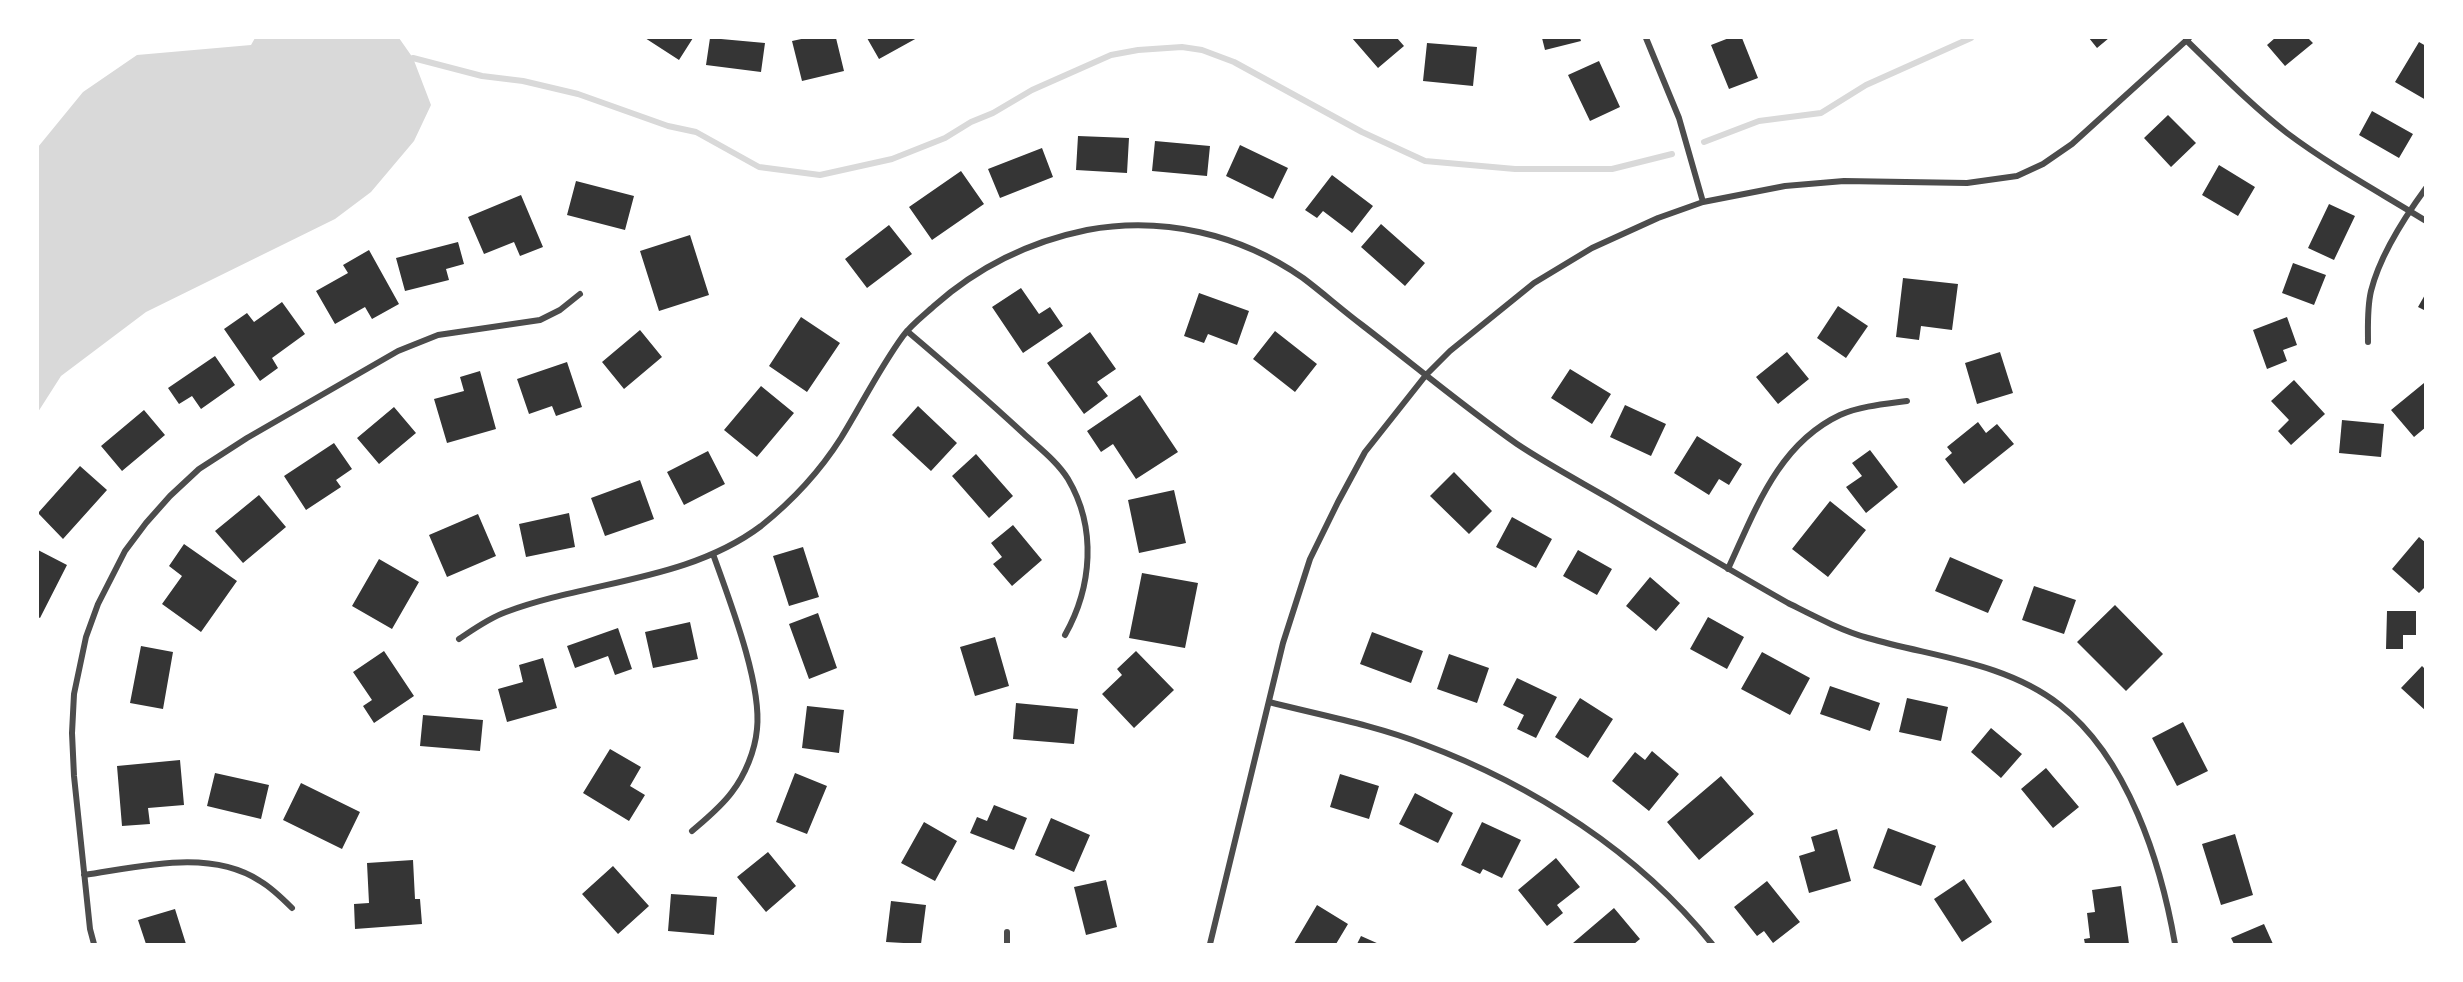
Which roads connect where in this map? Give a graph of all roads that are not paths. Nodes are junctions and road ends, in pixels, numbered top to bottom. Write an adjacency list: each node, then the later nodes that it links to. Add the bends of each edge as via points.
1 (1646, 38): 4 (street, via 1680,118)
2 (2187, 39): 4 (street, via 2072,144 2017,176 1967,183 1832,182 1785,186); 5 (street, via 2262,113 2321,157)
3 (2426, 188): 5 (street)
4 (1702, 202): 10 (street, via 1592,248 1534,283 1485,320)
5 (2410, 212): 6 (street); 9 (street, via 2371,290)
6 (2426, 221)
7 (580, 294): 18 (street, via 540,320 438,335 398,351 199,469 146,523 125,551 102,595 79,665 72,733)
8 (907, 331): 10 (street, via 981,269 1048,239 1140,225 1189,229 1226,238 1261,253 1303,278); 12 (street, via 818,469 765,522); 14 (street, via 987,400 1067,478 1080,507 1088,551 1077,614)
9 (2368, 342)
10 (1426, 375): 13 (street, via 1524,448); 16 (street, via 1365,452 1319,540 1283,643)
11 (1908, 401): 13 (street, via 1840,415 1799,443 1761,497)
12 (713, 555): 15 (street, via 502,612); 17 (street, via 750,669 758,728 753,750 733,791)
13 (1728, 569): 25 (street, via 1824,621 1863,636 1993,669 2026,683 2059,704 2081,724 2116,770 2138,814 2166,896)
14 (1065, 635)
15 (459, 639)
16 (1269, 702): 23 (street); 24 (street, via 1422,743 1512,783 1548,803 1626,859)
17 (692, 831)
18 (84, 875): 19 (street, via 178,863 225,866 259,880); 21 (street)
19 (292, 908)
20 (1007, 932): 22 (street)
21 (94, 945)
22 (1007, 945)
23 (1210, 945)
24 (1712, 945)
25 (2175, 945)

